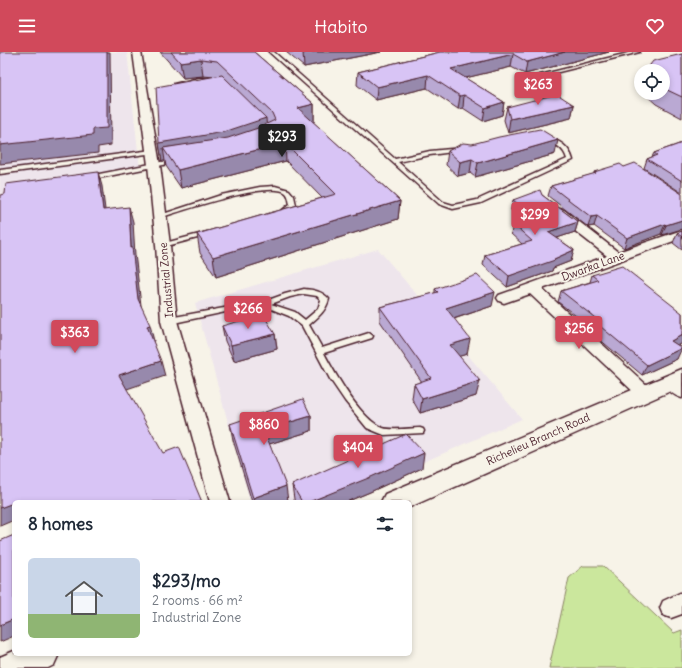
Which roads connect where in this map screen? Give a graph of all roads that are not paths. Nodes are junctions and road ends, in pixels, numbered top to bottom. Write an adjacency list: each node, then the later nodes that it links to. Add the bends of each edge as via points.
1 (137, 52): 9 (street, Industrial Zone)
2 (270, 52): 11 (lane)
3 (638, 52): 4 (lane)
4 (522, 80)
5 (221, 84): 6 (lane, via 216,80 199,78)
6 (172, 85)
7 (543, 140): 11 (lane, via 563,147 569,152 570,160 479,202 462,206 453,207 441,203)
8 (467, 148): 11 (lane)
9 (153, 158): 10 (lane); 12 (lane); 13 (lane); 15 (street, Industrial Zone)
10 (183, 160)
11 (393, 161)
12 (0, 172)
13 (85, 179)
14 (551, 206): 20 (street)
15 (160, 216): 16 (lane, via 250,191 276,187 286,190 291,195 293,205); 19 (street, Industrial Zone)
16 (274, 216)
17 (215, 232): 19 (lane)
18 (682, 234): 20 (street, Dwarka Lane)
19 (163, 245): 24 (street, Industrial Zone)
20 (617, 258): 21 (street, Dwarka Lane)
21 (532, 288): 22 (street, Dwarka Lane); 29 (street)
22 (504, 298)
23 (264, 304): 24 (lane); 25 (lane, via 292,314); 25 (lane, via 302,292 312,291 320,294 325,299 324,305 320,312)
24 (169, 321): 31 (street, Industrial Zone)
25 (305, 324): 27 (lane)
26 (369, 336): 27 (lane)
27 (319, 352): 30 (lane, via 348,399 370,426 384,432)
28 (678, 383): 29 (main road, Richelieu Branch Road)
29 (645, 393): 32 (main road, Richelieu Branch Road)
30 (420, 431)
31 (219, 500)
32 (399, 500)
33 (38, 656): 34 (main road)
34 (11, 668)

